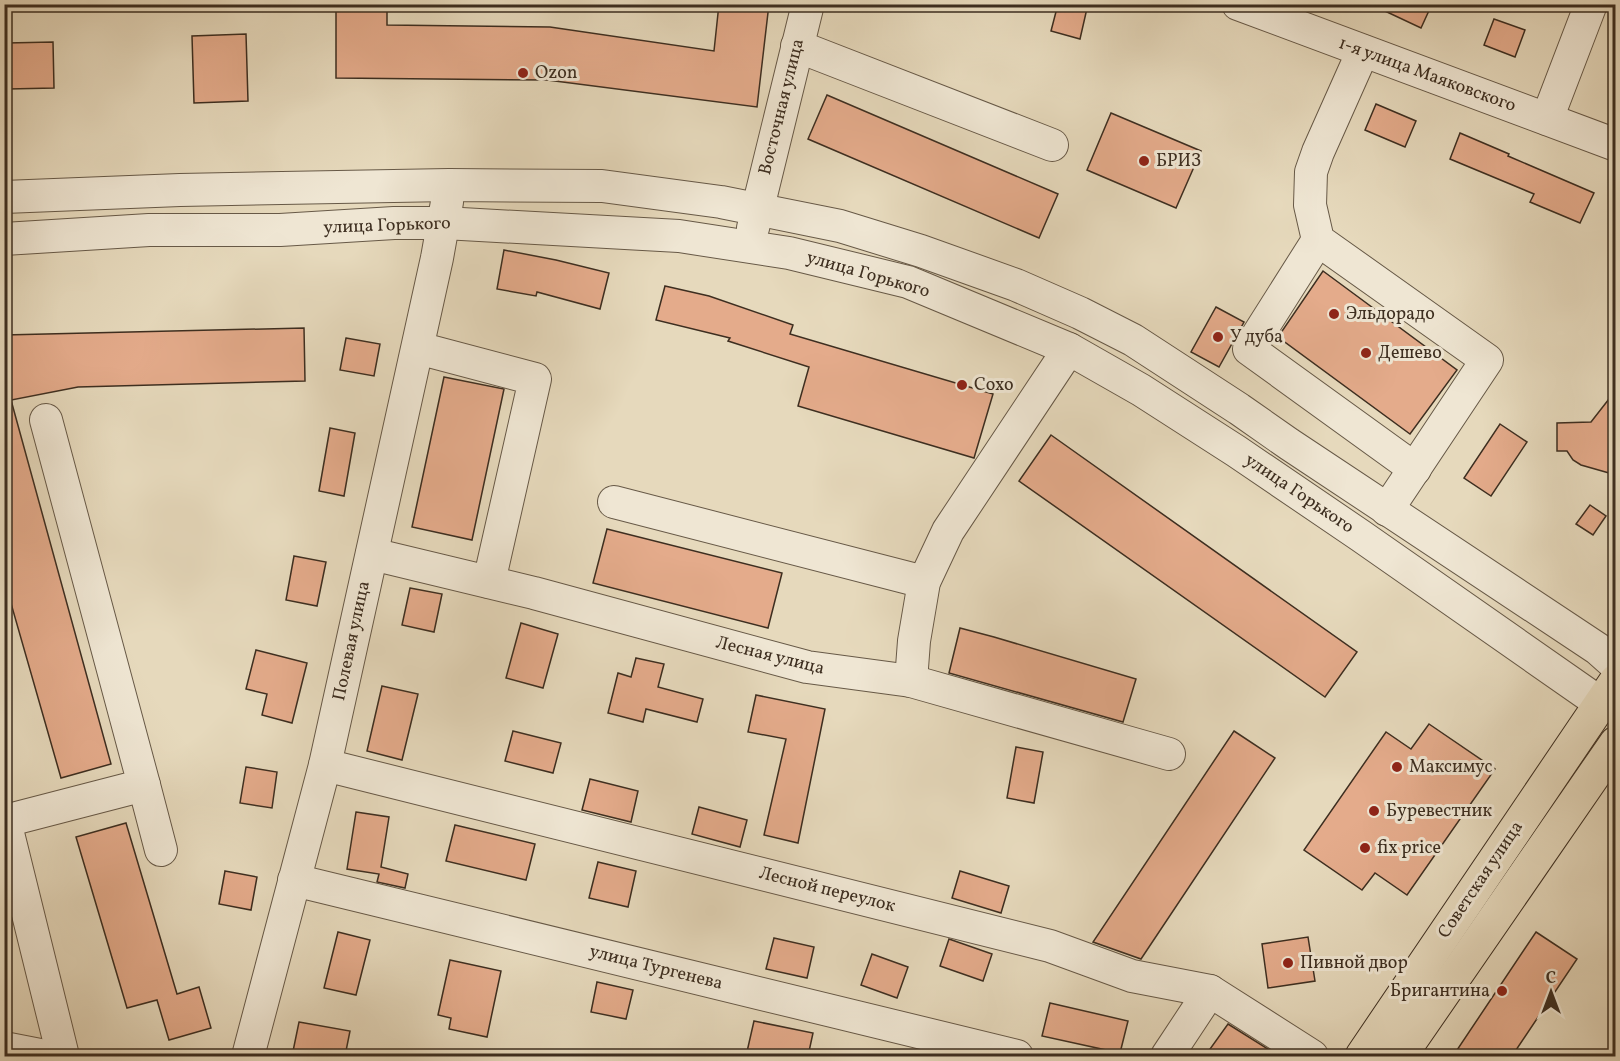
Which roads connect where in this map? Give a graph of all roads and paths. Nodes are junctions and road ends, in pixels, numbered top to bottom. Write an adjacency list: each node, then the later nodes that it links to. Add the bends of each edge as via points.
1 (808, 4): 4 (street, Восточная улица)
2 (1238, 4): 5 (street, 1-я улица Маяковского)
3 (1591, 4): 6 (street)
4 (797, 46): 8 (street); 11 (street, Восточная улица)
5 (1363, 51): 6 (street, 1-я улица Маяковского); 14 (street, via 1311,171 1310,205)
6 (1547, 119): 7 (street, 1-я улица Маяковского)
7 (1616, 144)
8 (1052, 145)
9 (449, 185): 10 (street, улица Горького, via 180,189); 11 (street, улица Горького, via 602,186); 12 (street, Полевая улица)
10 (4, 197)
11 (758, 209): 15 (street, Восточная улица); 18 (street, улица Горького, via 840,225 1016,285 1133,340)
12 (444, 223): 13 (street, улица Горького, via 280,230 148,230); 15 (street, улица Горького, via 679,236); 16 (street, Полевая улица)
13 (4, 239)
14 (1318, 240): 21 (street, via 1249,349); 21 (street, via 1486,360)
15 (749, 247): 17 (street, улица Горького, via 908,282)
16 (417, 348): 24 (street, Полевая улица); 25 (street, via 535,379)
17 (1069, 349): 20 (street, улица Горького); 26 (street, via 948,531)
18 (1210, 390): 20 (street); 23 (street, улица Горького)
19 (46, 420): 33 (street)
20 (1189, 421): 29 (street, улица Горького)
21 (1415, 469): 23 (street)
22 (615, 502): 26 (street)
23 (1387, 510): 27 (street, улица Горького, via 1598,649)
24 (372, 554): 25 (street, Лесная улица); 32 (street, Полевая улица)
25 (489, 582): 28 (street, Лесная улица, via 807,668)
26 (924, 582): 28 (street)
27 (1616, 665)
28 (911, 681): 31 (street, Лесная улица)
29 (1610, 697): 46 (main road, Советская улица)
30 (1616, 743): 47 (main road, Советская улица)
31 (1169, 754)
32 (325, 765): 36 (street, Полевая улица); 38 (street, Лесной переулок, via 1050,946 1132,976)
33 (144, 785): 34 (street); 35 (street)
34 (5, 819): 37 (street)
35 (161, 850)
36 (294, 880): 42 (street, Полевая улица); 43 (street, улица Тургенева)
37 (15, 899): 41 (street)
38 (1210, 992): 44 (street); 45 (street, Лесной переулок)
39 (4, 1048): 40 (street)
40 (45, 1056)
41 (63, 1056)
42 (248, 1056)
43 (1017, 1056)
44 (1167, 1056)
45 (1312, 1056)
46 (1362, 1056)
47 (1400, 1056)

